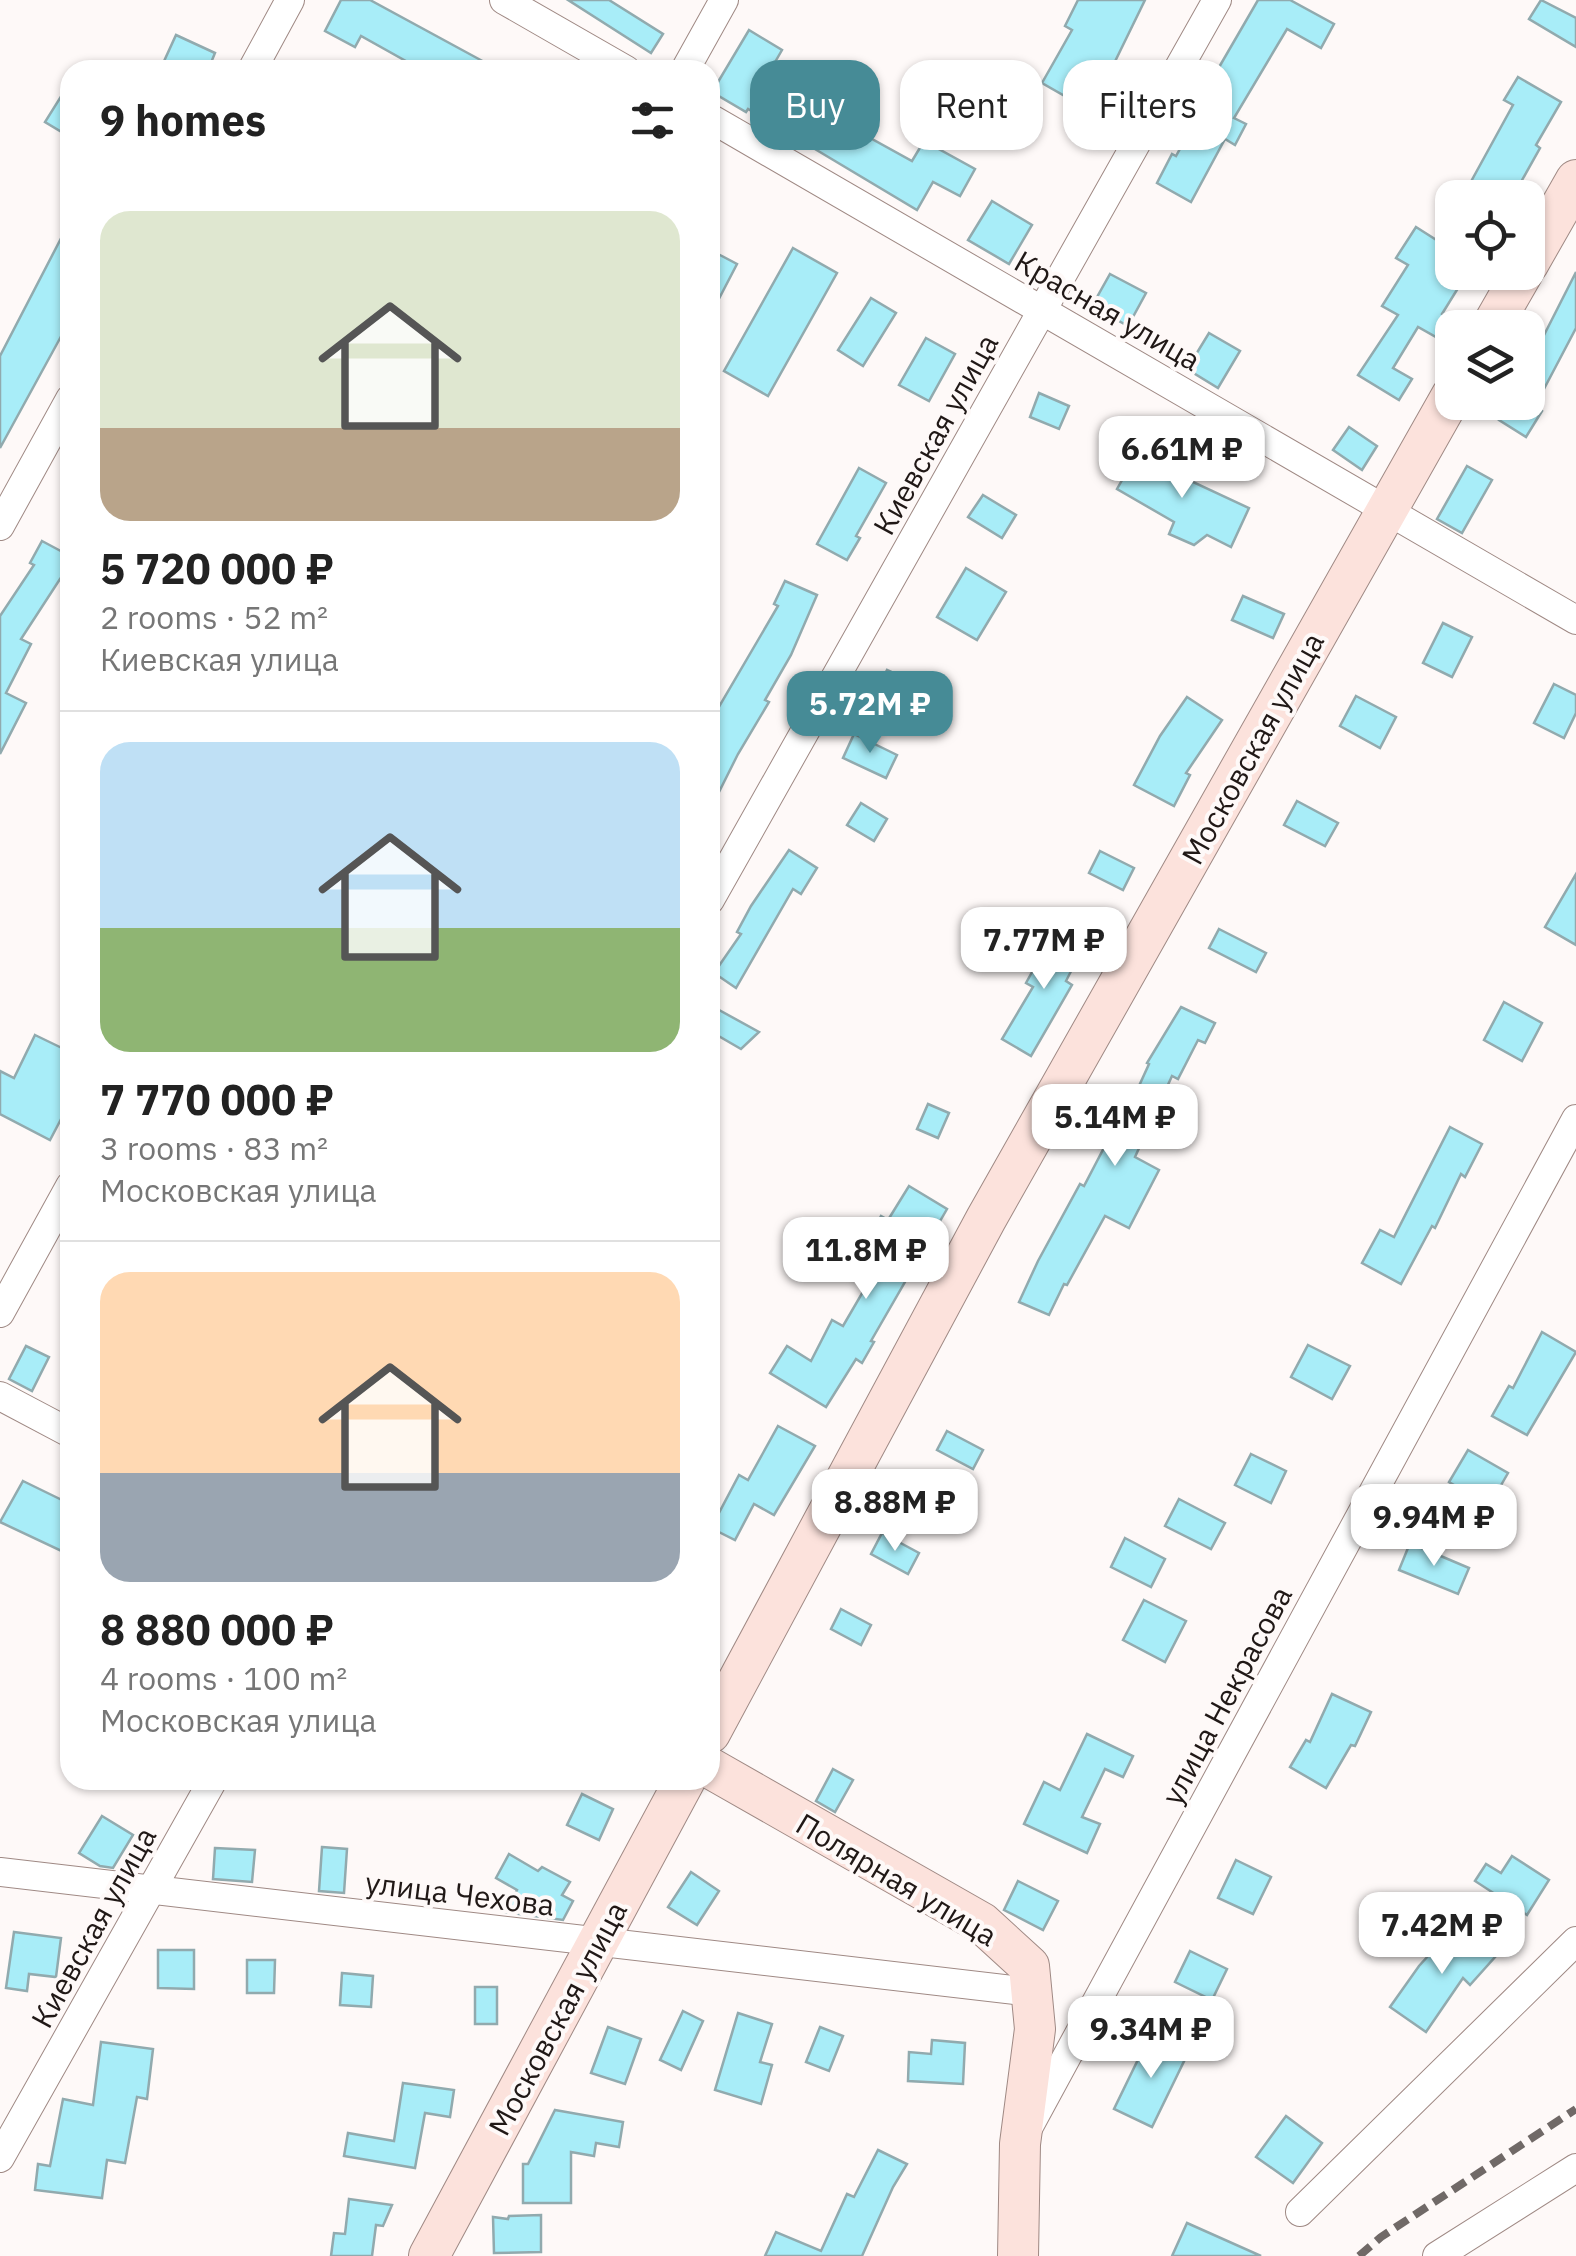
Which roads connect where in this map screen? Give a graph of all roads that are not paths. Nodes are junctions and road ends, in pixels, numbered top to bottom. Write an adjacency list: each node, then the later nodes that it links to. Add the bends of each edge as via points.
1 (290, 0): 5 (street)
2 (504, 0): 6 (street)
3 (724, 0): 7 (street)
4 (1217, 0): 11 (street, Киевская улица)
5 (257, 60)
6 (609, 60)
7 (691, 60)
8 (720, 124): 11 (street, Красная улица)
9 (1576, 180): 10 (main road)
10 (1545, 234)
11 (1043, 309): 14 (street, Красная улица); 17 (street, Киевская улица)
12 (60, 417): 15 (street)
13 (1438, 420): 14 (main road, Московская улица)
14 (1387, 510): 16 (street, Красная улица); 23 (main road, Московская улица, via 986,1218)
15 (0, 526)
16 (1576, 620)
17 (720, 882)
18 (1576, 1118): 32 (street, улица Некрасова)
19 (60, 1204): 20 (street)
20 (0, 1313)
21 (0, 1396): 22 (street)
22 (60, 1428)
23 (720, 1715)
24 (720, 1774): 31 (main road, Полярная улица, via 982,1923 1028,1966)
25 (208, 1790): 28 (street, Киевская улица)
26 (680, 1790): 30 (main road, Московская улица)
27 (0, 1872): 28 (street, улица Чехова)
28 (152, 1890): 30 (street, улица Чехова); 33 (street, Киевская улица)
29 (1576, 1940): 35 (street)
30 (598, 1942): 31 (street, улица Чехова); 36 (main road, Московская улица)
31 (1031, 1992): 32 (main road, Полярная улица, via 1035,2029)
32 (1020, 2144): 37 (main road, Полярная улица)
33 (0, 2158)
34 (1576, 2168): 38 (street)
35 (1300, 2212)
36 (428, 2256)
37 (1018, 2256)
38 (1436, 2256)

